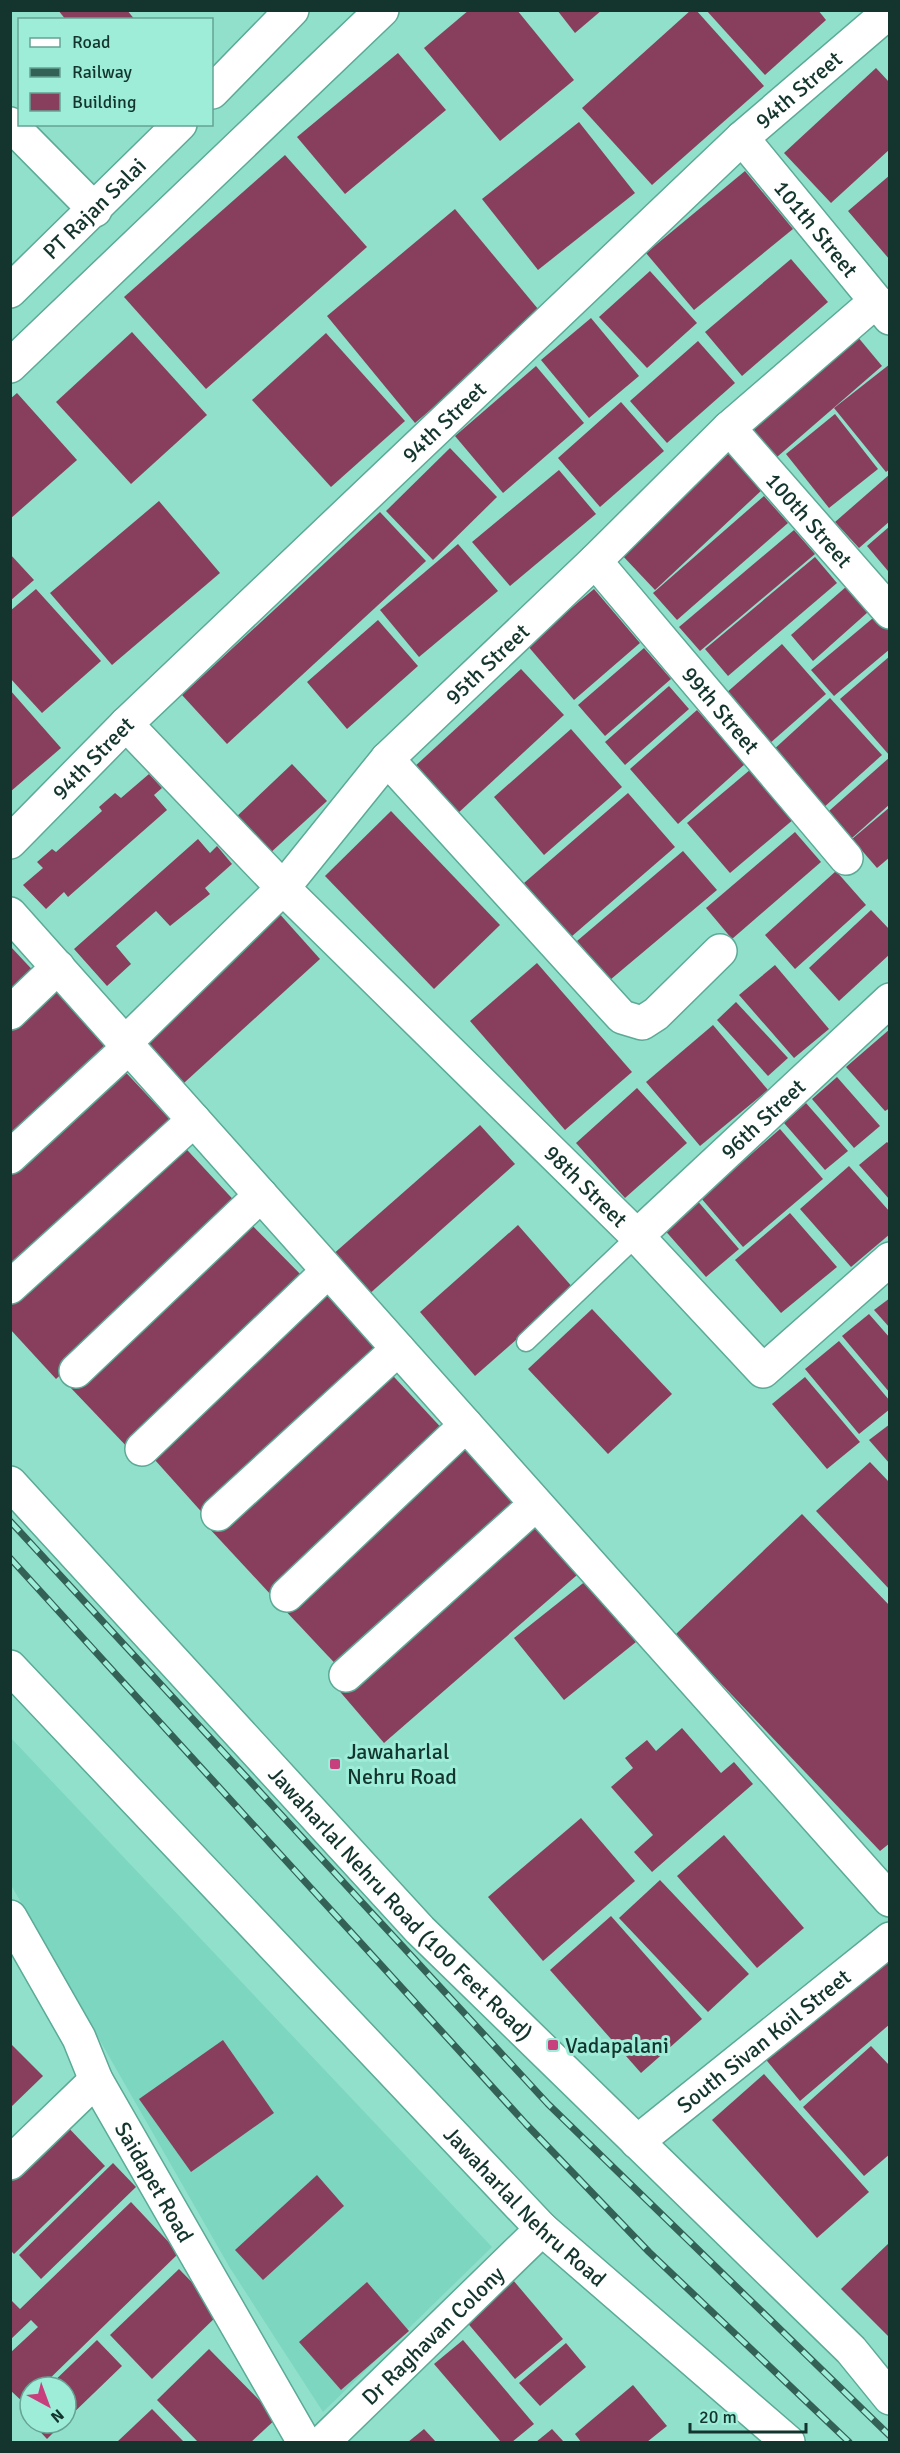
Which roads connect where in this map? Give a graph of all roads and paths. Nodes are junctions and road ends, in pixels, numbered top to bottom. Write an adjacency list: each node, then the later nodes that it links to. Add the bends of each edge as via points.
1 (292, 10): 4 (street)
2 (382, 10): 11 (street)
3 (890, 11): 7 (street, 94th Street)
4 (213, 91)
5 (10, 124): 8 (street)
6 (178, 126): 8 (street, PT Rajan Salai)
7 (742, 138): 10 (street, 101th Street); 15 (street, 94th Street)
8 (95, 210): 9 (street, PT Rajan Salai)
9 (10, 291)
10 (883, 309): 12 (street, 95th Street)
11 (10, 366)
12 (729, 428): 13 (street, 95th Street); 14 (street, 100th Street)
13 (595, 561): 16 (street, 95th Street); 18 (street, 99th Street)
14 (890, 612)
15 (126, 723): 17 (street, 94th Street); 19 (street)
16 (387, 759): 19 (street, 95th Street); 21 (street, via 622,1017 642,1023 656,1014)
17 (10, 842)
18 (846, 858)
19 (283, 888): 25 (street, 95th Street); 29 (street, 98th Street)
20 (10, 914): 22 (street)
21 (720, 951)
22 (58, 967): 24 (street); 25 (street)
23 (890, 1000): 29 (street, 96th Street)
24 (10, 1012)
25 (127, 1045): 26 (street); 27 (street, 95th Street)
26 (194, 1120): 28 (street); 32 (street)
27 (10, 1157)
28 (261, 1195): 31 (street); 35 (street)
29 (637, 1236): 30 (street, 98th Street, via 763,1371); 33 (lane)
30 (890, 1259)
31 (328, 1271): 34 (street); 37 (street)
32 (10, 1287)
33 (526, 1342)
34 (398, 1348): 36 (street); 40 (street)
35 (76, 1371)
36 (466, 1425): 39 (street); 41 (street)
37 (142, 1449)
38 (10, 1483): 48 (street, Jawaharlal Nehru Road (100 Feet Road), via 420,1930)
39 (536, 1504): 43 (street); 44 (street)
40 (218, 1514)
41 (287, 1595)
42 (10, 1666): 50 (street, Jawaharlal Nehru Road)
43 (346, 1675)
44 (890, 1900)
45 (10, 1917): 47 (street, Saidapet Road, via 79,2038)
46 (890, 1939): 48 (street, South Sivan Koil Street)
47 (96, 2080): 49 (street); 55 (street, Saidapet Road)
48 (637, 2142): 51 (street, Jawaharlal Nehru Road (100 Feet Road))
49 (10, 2163)
50 (542, 2229): 54 (street, Jawaharlal Nehru Road); 56 (street, Dr Raghavan Colony)
51 (851, 2350): 52 (street, Jawaharlal Nehru Road (100 Feet Road)); 53 (street)
52 (890, 2379)
53 (890, 2398)
54 (781, 2438)
55 (304, 2442)
56 (323, 2442)

